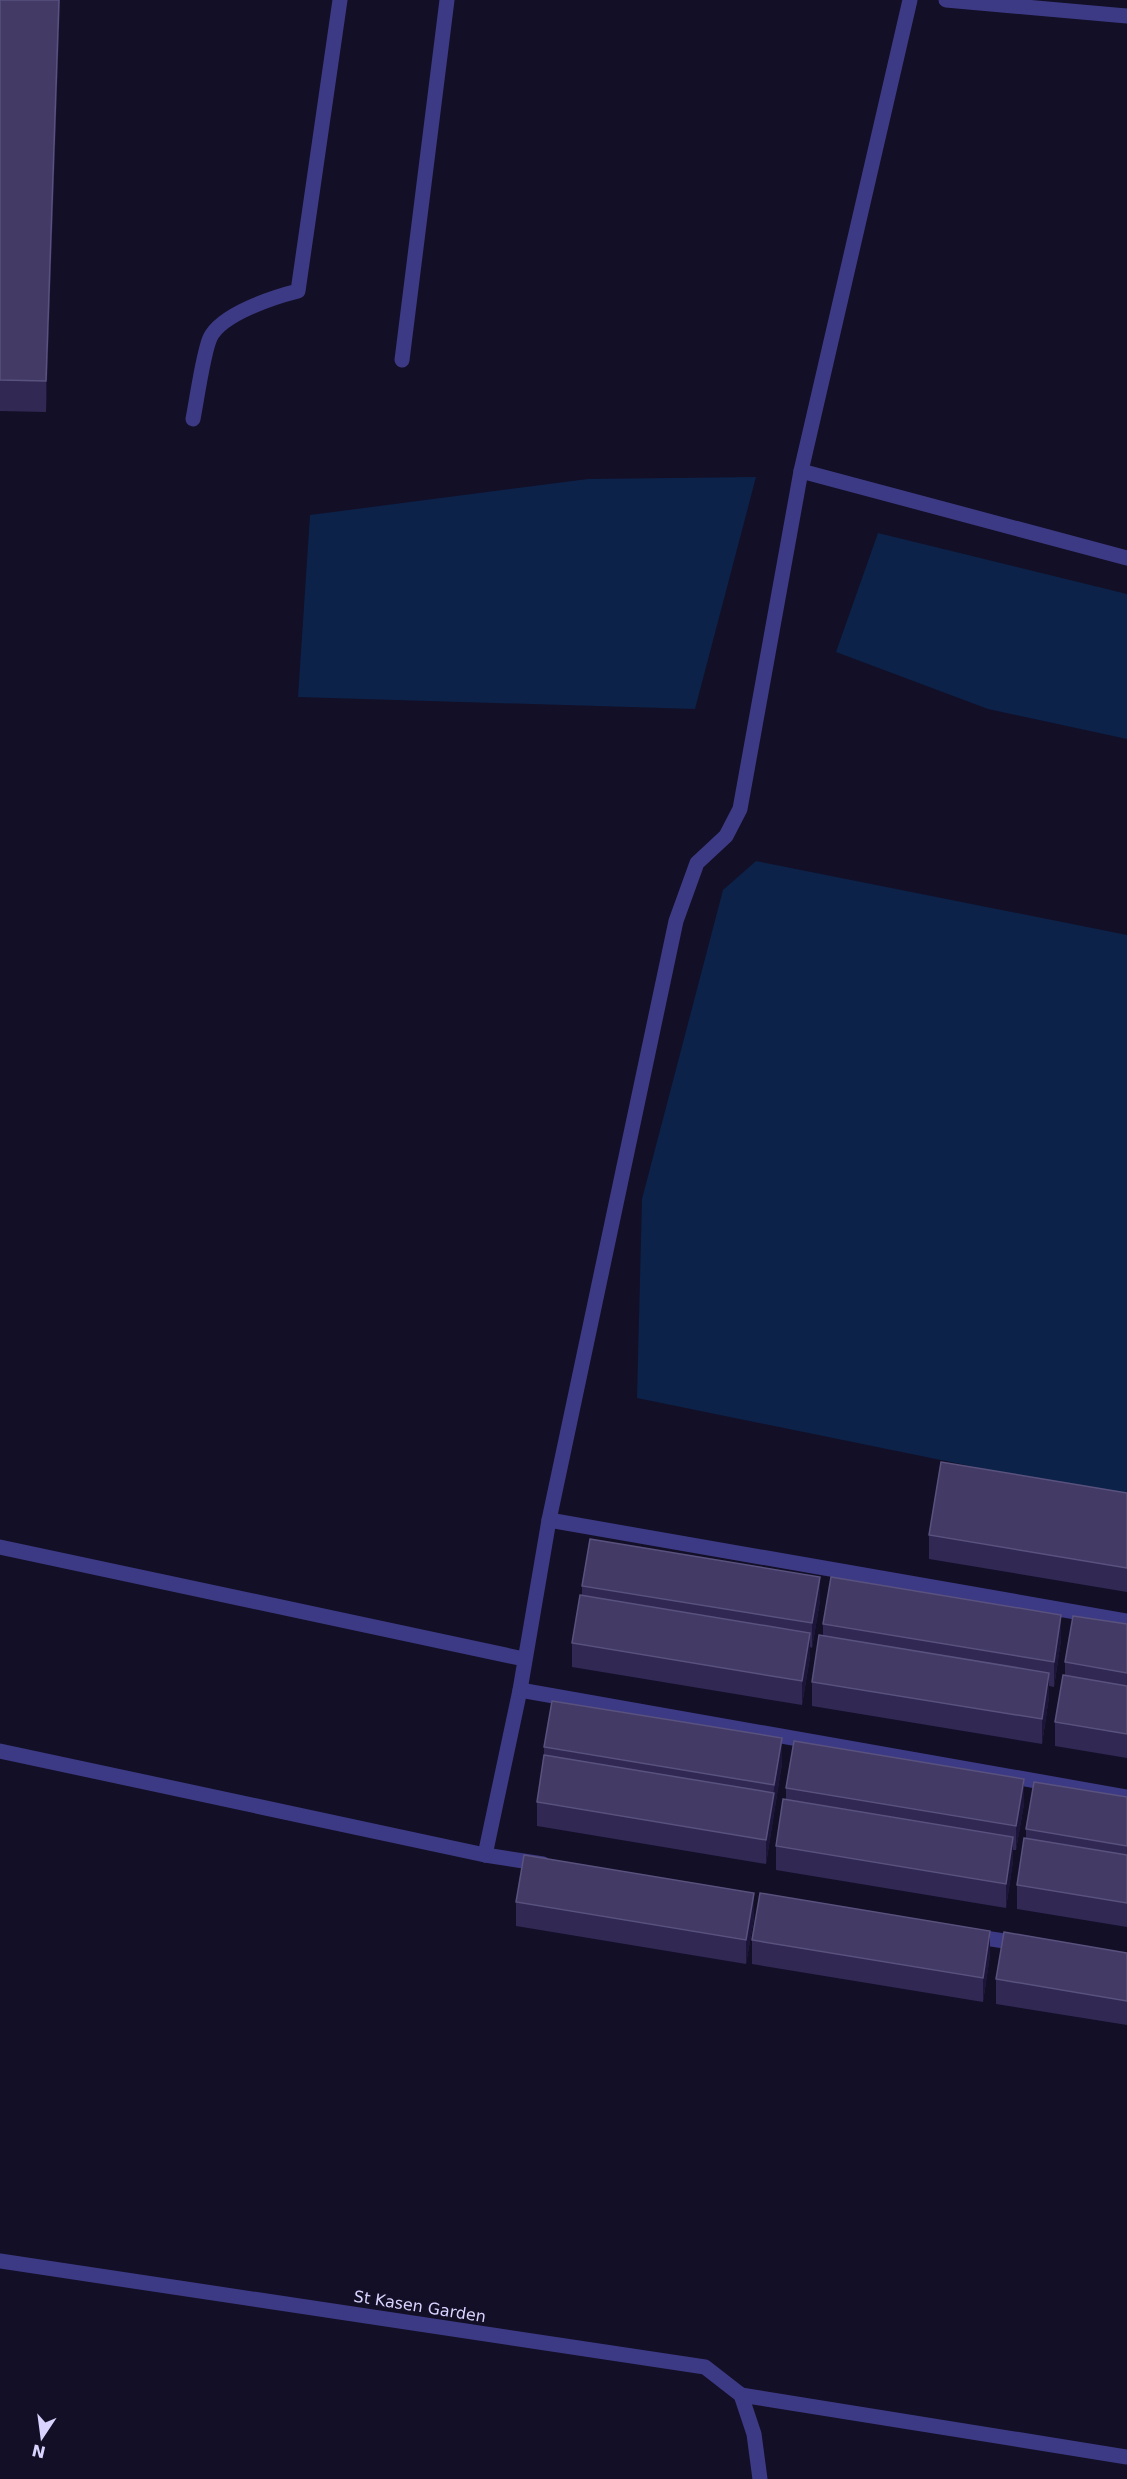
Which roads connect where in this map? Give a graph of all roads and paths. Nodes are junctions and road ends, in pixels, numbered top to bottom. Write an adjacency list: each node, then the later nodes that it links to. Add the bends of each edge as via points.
1 (340, 0): 7 (street, via 298,291 270,298 233,317 211,337)
2 (447, 0): 6 (street)
3 (910, 0): 8 (street)
4 (946, 0): 5 (street)
5 (1127, 16)
6 (402, 360)
7 (193, 419)
8 (801, 471): 9 (street); 10 (street, via 740,809 726,836 697,862 676,921)
9 (1127, 558)
10 (549, 1520): 12 (street); 13 (street)
11 (0, 1547): 13 (street)
12 (1127, 1621)
13 (524, 1659): 14 (street)
14 (519, 1690): 16 (street); 17 (street)
15 (0, 1750): 17 (street)
16 (1127, 1797)
17 (485, 1855): 18 (street)
18 (555, 1866)
19 (952, 1932): 20 (street)
20 (1034, 1946)
21 (0, 2261): 22 (street, St Kasen Garden, via 705,2367)
22 (741, 2395): 23 (street); 24 (street, via 754,2434)
23 (1127, 2457)
24 (760, 2479)

